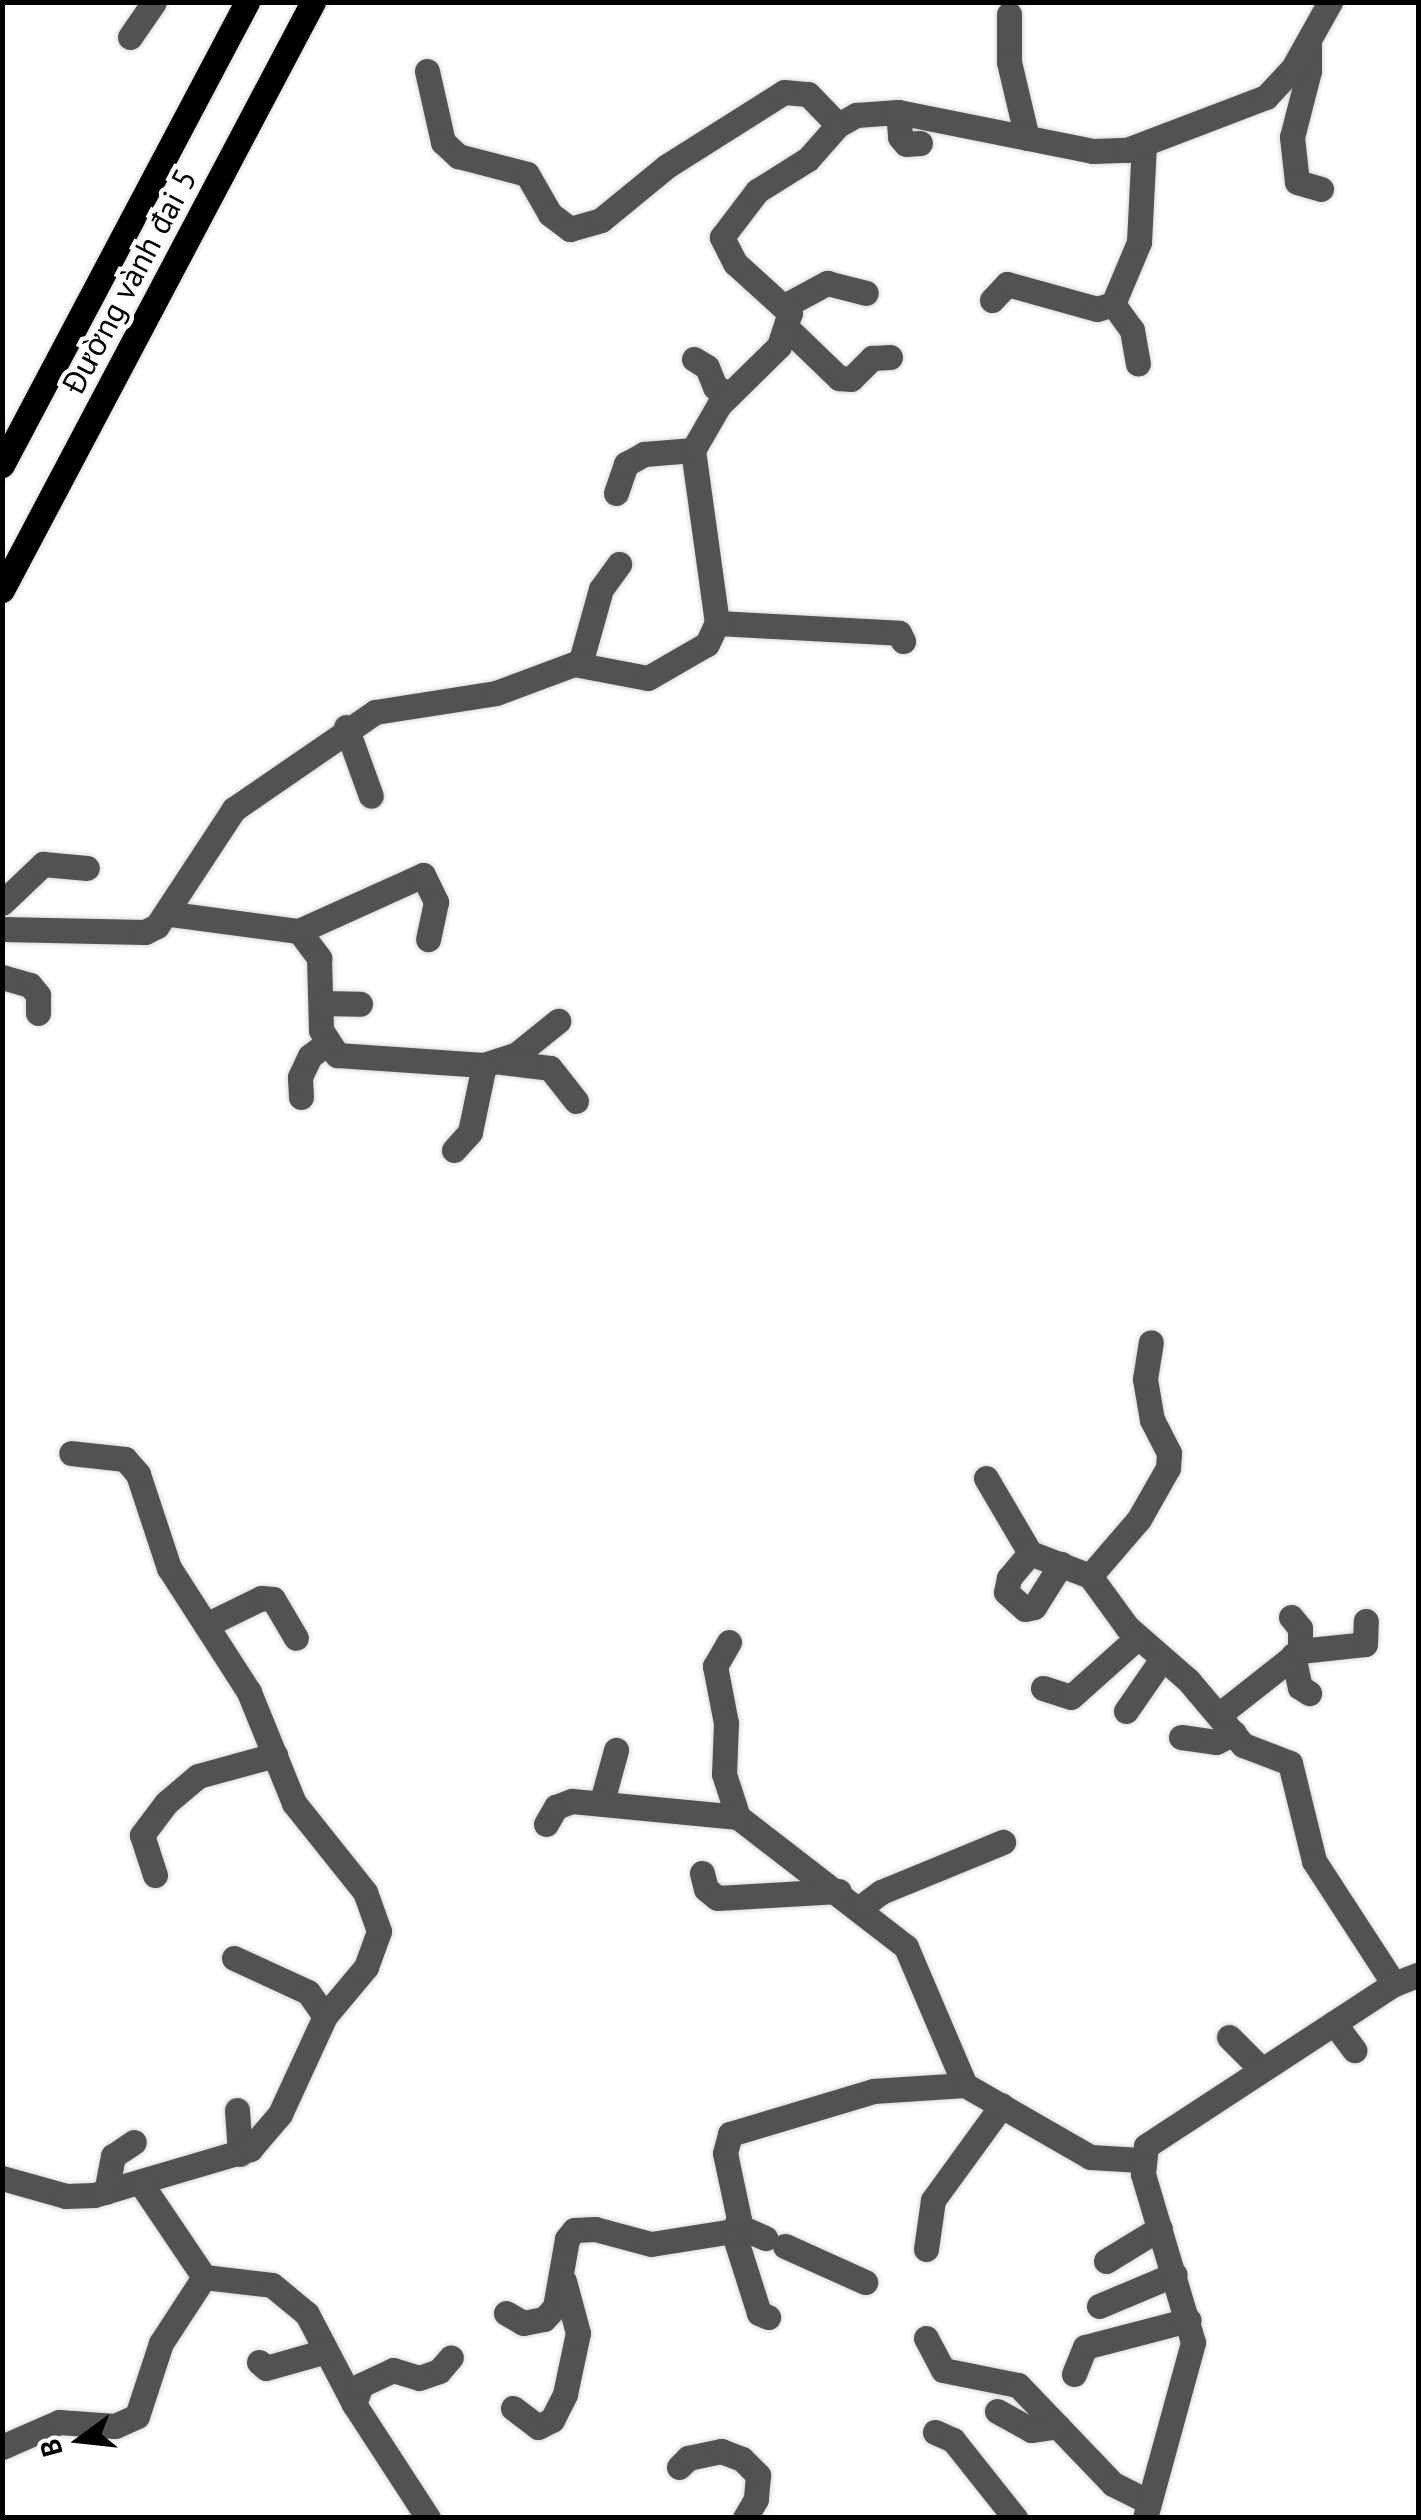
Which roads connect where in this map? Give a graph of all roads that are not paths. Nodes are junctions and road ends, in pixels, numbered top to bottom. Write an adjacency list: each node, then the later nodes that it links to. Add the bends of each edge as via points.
1 (154, 2): 6 (street)
2 (247, 2): 24 (main road, Đường vành đai 5)
3 (313, 2): 27 (main road, Đường vành đai 5)
4 (1330, 2): 7 (street)
5 (1009, 14): 11 (street, via 1009,62)
6 (130, 37)
7 (1308, 41): 13 (street, via 1280,84 1252,107); 14 (street, via 1309,71 1292,137 1297,182)
8 (427, 71): 10 (street, via 443,142 458,156 527,174 550,214 570,229 601,220 666,166 784,92 808,94)
9 (898, 112): 10 (street, via 856,115); 11 (street); 12 (street, via 900,137)
10 (838, 125): 18 (street, via 808,159 756,191 722,237 735,263)
11 (1027, 138): 13 (street, via 1109,152)
12 (920, 143)
13 (1144, 144): 17 (street, via 1139,242)
14 (1321, 190)
15 (866, 293): 18 (street, via 828,282)
16 (992, 300): 17 (street, via 1007,284 1097,308)
17 (1113, 304): 21 (street, via 1132,330)
18 (787, 318): 19 (street, via 840,378 851,379 872,358); 22 (street)
19 (890, 357)
20 (694, 359): 22 (street)
21 (1138, 363)
22 (729, 394): 23 (street)
23 (694, 450): 25 (street, via 644,454 626,464); 28 (street)
24 (2, 465)
25 (616, 493)
26 (619, 564): 30 (street, via 600,589)
27 (2, 590)
28 (718, 623): 29 (street, via 899,633); 30 (street, via 707,644 648,678)
29 (904, 640)
30 (580, 664): 31 (street, via 496,693 400,706)
31 (346, 727): 32 (street); 35 (street, via 234,810)
32 (371, 796)
33 (87, 868): 34 (street, via 43,864)
34 (2, 903)
35 (171, 914): 36 (street, via 146,932); 37 (street)
36 (2, 929)
37 (299, 930): 38 (street, via 423,875 436,902); 40 (street, via 319,958)
38 (428, 939)
39 (2, 977): 42 (street, via 30,985)
40 (321, 1003): 41 (street); 44 (street)
41 (360, 1004)
42 (38, 1013)
43 (558, 1021): 45 (street)
44 (326, 1044): 45 (street, via 353,1058); 46 (street, via 310,1056 300,1077)
45 (493, 1064): 47 (street, via 550,1068); 48 (street, via 470,1132)
46 (302, 1096)
47 (576, 1102)
48 (454, 1150)
49 (1151, 1342): 54 (street, via 1145,1378 1168,1468 1139,1519)
50 (71, 1453): 57 (street, via 125,1459 138,1474 168,1568)
51 (986, 1478): 52 (street)
52 (1030, 1553): 53 (street); 53 (street, via 1006,1592 1025,1610 1034,1607)
53 (1061, 1564): 54 (street)
54 (1090, 1576): 58 (street)
55 (1291, 1617): 61 (street, via 1300,1628)
56 (1366, 1621): 61 (street, via 1365,1644)
57 (206, 1626): 59 (street, via 261,1598 273,1599); 69 (street, via 249,1692)
58 (1138, 1637): 62 (street); 63 (street, via 1071,1697)
59 (296, 1638)
60 (729, 1642): 71 (street, via 716,1666 726,1724 724,1774)
61 (1296, 1653): 64 (street, via 1300,1688); 66 (street)
62 (1162, 1659): 65 (street); 66 (street)
63 (1044, 1688)
64 (1309, 1693)
65 (1126, 1711)
66 (1227, 1724): 67 (street, via 1216,1742); 79 (street, via 1255,1752 1290,1763 1314,1860)
67 (1181, 1737)
68 (616, 1750): 70 (street)
69 (276, 1755): 75 (street, via 198,1776 166,1803 142,1835); 80 (street, via 294,1802 365,1892 378,1931 366,1967)
70 (602, 1801): 71 (street); 72 (street, via 556,1807)
71 (738, 1817): 76 (street)
72 (546, 1824)
73 (1004, 1842): 77 (street, via 880,1892)
74 (702, 1873): 76 (street, via 718,1898)
75 (155, 1875)
76 (839, 1891): 77 (street)
77 (861, 1907): 85 (street, via 906,1947)
78 (234, 1958): 80 (street, via 308,1992)
79 (1409, 1984): 81 (street)
80 (326, 2016): 89 (street, via 280,2114)
81 (1334, 2023): 83 (street); 84 (street)
82 (1229, 2037): 84 (street)
83 (1354, 2050)
84 (1260, 2068): 90 (street, via 1158,2133)
85 (965, 2085): 86 (street); 95 (street, via 873,2091 739,2128 726,2153)
86 (1002, 2105): 90 (street, via 1090,2156); 96 (street, via 933,2200)
87 (237, 2110): 89 (street)
88 (134, 2142): 93 (street, via 113,2156)
89 (240, 2154): 92 (street)
90 (1142, 2160): 94 (street)
91 (2, 2178): 93 (street, via 66,2196)
92 (142, 2185): 93 (street); 100 (street)
93 (106, 2192)
94 (1160, 2228): 97 (street); 98 (street)
95 (736, 2229): 99 (street, via 651,2244 574,2230); 101 (street); 104 (street, via 759,2313)
96 (926, 2250)
97 (1106, 2260)
98 (1175, 2274): 102 (street); 105 (street)
99 (562, 2276): 103 (street, via 556,2307 544,2319 523,2323); 112 (street, via 578,2334 565,2394 552,2420 538,2428)
100 (204, 2277): 107 (street, via 272,2285 290,2295); 116 (street, via 161,2343 148,2398 136,2416 116,2426 60,2422)
101 (866, 2282)
102 (1099, 2306)
103 (506, 2313)
104 (768, 2318)
105 (1189, 2320): 110 (street, via 1084,2347); 118 (street, via 1192,2358)
106 (926, 2338): 114 (street, via 943,2370 1018,2385)
107 (326, 2351): 109 (street, via 266,2368); 111 (street)
108 (451, 2357): 111 (street, via 439,2371 419,2378 392,2370 361,2384)
109 (260, 2362)
110 (1074, 2374)
111 (354, 2404): 119 (street)
112 (513, 2408)
113 (997, 2412): 114 (street, via 1030,2430)
114 (1058, 2426): 118 (street)
115 (935, 2432): 121 (street, via 952,2440)
116 (2, 2447)
117 (680, 2467): 120 (street, via 688,2458 721,2451 742,2459 758,2475 756,2499)
118 (1147, 2510)
119 (428, 2518)
120 (745, 2518)
121 (1015, 2518)

